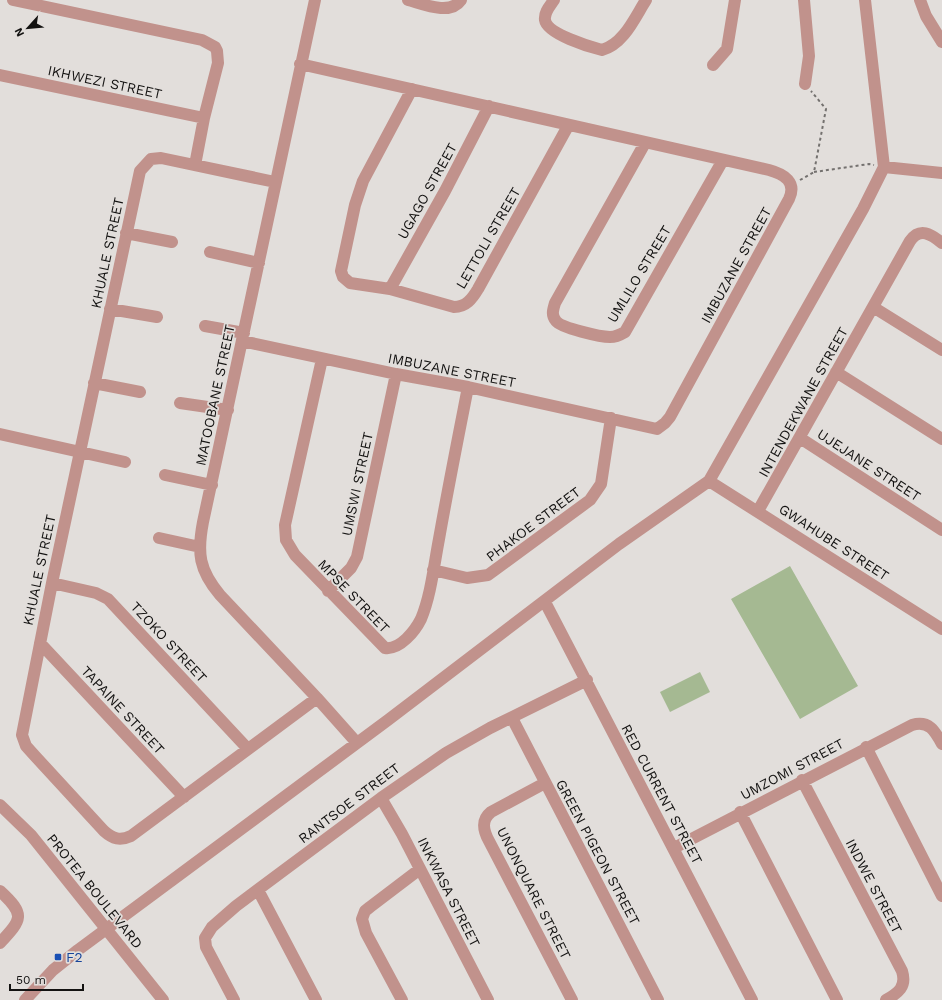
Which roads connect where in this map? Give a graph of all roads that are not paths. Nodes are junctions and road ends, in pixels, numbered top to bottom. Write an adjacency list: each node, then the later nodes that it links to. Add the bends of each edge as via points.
1 (13, 0): 18 (street, via 210,42 217,51 218,63)
2 (315, 0): 12 (street, MATOOBANE STREET)
3 (408, 0): 4 (street, via 442,8 455,6)
4 (461, 0)
5 (554, 0): 6 (street, via 545,19 549,28 602,50 610,48 618,41)
6 (646, 0)
7 (735, 0): 13 (street, via 727,49)
8 (804, 0): 15 (street, via 810,56)
9 (865, 0): 23 (street)
10 (920, 0): 11 (street, via 926,16)
11 (942, 42)
12 (300, 64): 16 (street); 25 (street, MATOOBANE STREET)
13 (713, 64)
14 (0, 75): 18 (street, IKHWEZI STREET)
15 (805, 84)
16 (412, 89): 17 (street); 31 (street, LETTOLI STREET, via 363,182 355,205 341,271 350,283)
17 (489, 106): 19 (street); 31 (street, UGAGO STREET)
18 (204, 118): 22 (street)
19 (568, 126): 20 (street); 31 (street, LETTOLI STREET, via 478,289 468,302 454,307)
20 (645, 143): 21 (street); 21 (street, UMLILO STREET, via 555,303 553,317 562,326 608,338 620,336 625,332)
21 (723, 160): 46 (street, IMBUZANE STREET, via 779,173 792,185 790,199 666,423 652,429)
22 (195, 165): 25 (street, KHUALE STREET); 26 (street, KHUALE STREET, via 161,158 150,159 140,171)
23 (884, 167): 24 (street); 53 (street, via 859,216)
24 (942, 173)
25 (275, 182): 30 (street, MATOOBANE STREET)
26 (126, 233): 27 (street); 33 (street, KHUALE STREET)
27 (172, 242)
28 (942, 243): 32 (street, via 926,233 915,235)
29 (210, 252): 30 (street)
30 (259, 263): 36 (street, MATOOBANE STREET)
31 (390, 289)
32 (873, 307): 37 (street); 39 (street, INTENDEKWANE STREET)
33 (110, 309): 34 (street); 41 (street, KHUALE STREET)
34 (157, 317)
35 (205, 326): 36 (street, IMBUZANE STREET)
36 (243, 337): 38 (street, IMBUZANE STREET); 45 (street, MATOOBANE STREET)
37 (942, 350)
38 (322, 359): 40 (street, IMBUZANE STREET); 61 (street, MPSE STREET, via 285,534 287,544 295,555)
39 (836, 372): 48 (street, INTENDEKWANE STREET); 49 (street)
40 (396, 374): 42 (street, IMBUZANE STREET); 61 (street, UMSWI STREET, via 356,557 351,568)
41 (94, 383): 43 (street); 50 (street, KHUALE STREET)
42 (468, 387): 46 (street, IMBUZANE STREET); 59 (street, MPSE STREET)
43 (140, 392)
44 (180, 403): 45 (street)
45 (228, 410): 54 (street, MATOOBANE STREET)
46 (611, 418): 59 (street, PHAKOE STREET, via 601,484 590,500 488,575 467,578)
47 (0, 434): 50 (street)
48 (800, 438): 55 (street, INTENDEKWANE STREET); 56 (street, UJEJANE STREET)
49 (942, 439)
50 (80, 452): 51 (street); 60 (street, KHUALE STREET)
51 (125, 462)
52 (165, 475): 54 (street)
53 (708, 481): 55 (street, GWAHUBE STREET); 62 (street, via 619,544)
54 (212, 485): 58 (street, MATOOBANE STREET)
55 (758, 511): 63 (street, GWAHUBE STREET)
56 (942, 530)
57 (159, 538): 58 (street)
58 (200, 547): 66 (street, MATOOBANE STREET, via 201,566 210,584)
59 (433, 570): 61 (street, MPSE STREET, via 420,621 400,644 388,649 381,646)
60 (52, 584): 64 (street, KHUALE STREET); 71 (street, TZOKO STREET, via 96,593 108,599)
61 (328, 591)
62 (545, 602): 65 (street, RED CURRENT STREET); 68 (street)
63 (942, 629)
64 (40, 643): 74 (street, TAPAINE STREET); 74 (street, KHUALE STREET, via 22,729 23,740 34,756 98,825 109,835 125,838)
65 (587, 680): 67 (street, RANTSOE STREET); 78 (street, RED CURRENT STREET)
66 (317, 698): 68 (street, MATOOBANE STREET); 71 (street, KHUALE STREET)
67 (512, 718): 73 (street, GREEN PIGEON STREET); 75 (street, RANTSOE STREET, via 446,753)
68 (357, 743): 83 (street)
69 (942, 744): 70 (street, UMZOMI STREET, via 934,730 926,724 912,724)
70 (866, 747): 72 (street, UMZOMI STREET); 82 (street)
71 (248, 749): 74 (street, KHUALE STREET)
72 (802, 780): 77 (street, UMZOMI STREET); 95 (street, INDWE STREET, via 904,977 903,986)
73 (546, 783): 91 (street, UNONQUARE STREET, via 491,812 485,818 483,828); 92 (street, GREEN PIGEON STREET)
74 (184, 797)
75 (381, 798): 79 (street, INKWASA STREET); 80 (street, RANTSOE STREET)
76 (0, 805): 83 (street, PROTEA BOULEVARD, via 31,835)
77 (740, 812): 78 (street, UMZOMI STREET); 94 (street)
78 (674, 848): 93 (street, RED CURRENT STREET)
79 (420, 869): 89 (street, via 365,911 362,918 366,933); 90 (street, INKWASA STREET)
80 (258, 890): 87 (street, RANTSOE STREET, via 212,927 205,938 206,947); 88 (street)
81 (0, 891): 84 (street, via 14,905 18,918 15,926)
82 (942, 896)
83 (107, 929): 85 (street, via 62,962); 86 (street, PROTEA BOULEVARD)
84 (0, 943)
85 (25, 1000)
86 (163, 1000)
87 (234, 1000)
88 (316, 1000)
89 (402, 1000)
90 (488, 1000)
91 (572, 1000)
92 (658, 1000)
93 (752, 1000)
94 (838, 1000)
95 (886, 1000)

